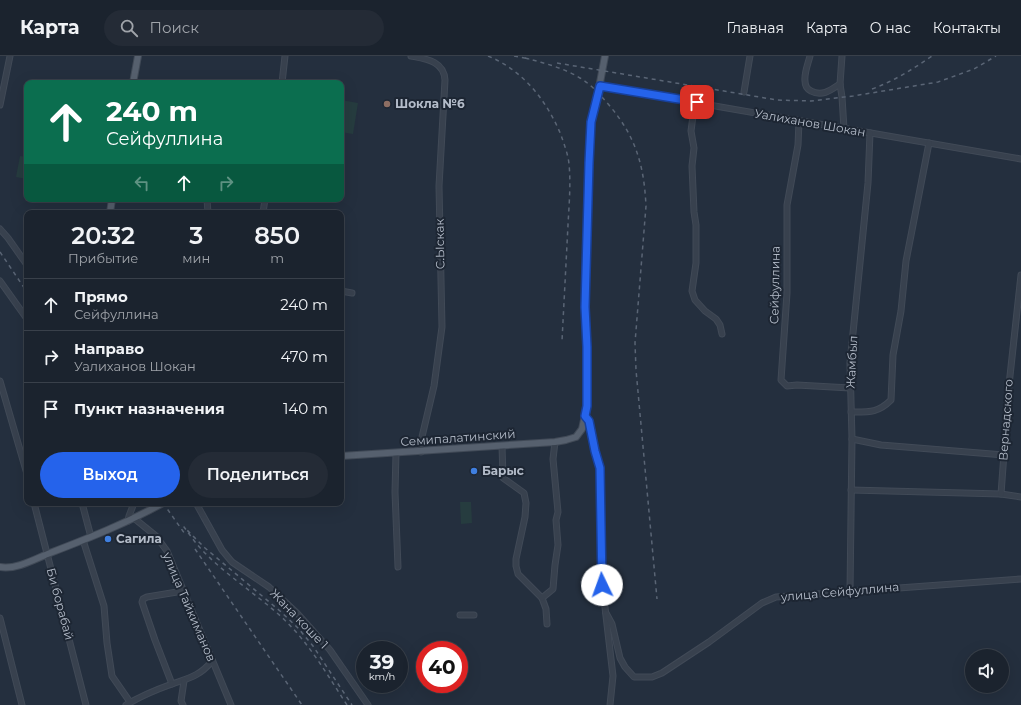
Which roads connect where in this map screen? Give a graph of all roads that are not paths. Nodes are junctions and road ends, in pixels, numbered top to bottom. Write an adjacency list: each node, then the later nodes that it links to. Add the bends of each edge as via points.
1 (10, 56): 15 (street)
2 (138, 56): 9 (main road)
3 (285, 56): 10 (street)
4 (411, 56): 37 (street, С.Ыскак, via 438,64 443,69 445,80 439,186 442,327)
5 (605, 56): 12 (main road)
6 (750, 56): 13 (street)
7 (810, 56): 11 (street, via 805,82 809,90 824,93)
8 (842, 56): 11 (street)
9 (134, 80)
10 (282, 80)
11 (840, 84): 17 (street)
12 (600, 86): 14 (street, Уалиханов Шокан); 33 (main road, via 591,122 589,156)
13 (744, 92)
14 (697, 102): 16 (street, Уалиханов Шокан); 29 (street, via 691,131 694,148 692,166 696,225 696,263 692,291 695,300 716,319)
15 (0, 105)
16 (799, 121): 17 (street, Уалиханов Шокан); 31 (street, Сейфуллина, via 798,145 787,205 787,293 782,380 787,386)
17 (844, 129): 18 (street, Уалиханов Шокан)
18 (870, 133): 19 (street, Уалиханов Шокан); 31 (street, Жамбыл)
19 (929, 143): 20 (street, Уалиханов Шокан); 32 (street, via 906,261 893,355 891,400 883,408)
20 (1021, 159)
21 (0, 229): 22 (street)
22 (24, 261)
23 (1021, 275): 27 (street, Вернадского)
24 (0, 281): 28 (street)
25 (344, 292): 26 (street)
26 (352, 293)
27 (1020, 301): 39 (street, Вернадского, via 1012,350)
28 (24, 315)
29 (722, 334)
30 (0, 381): 41 (street)
31 (850, 388): 32 (street, Жамбыл)
32 (851, 412): 34 (street, Жамбыл)
33 (585, 416): 35 (main road, Семипалатинский, via 582,429 576,436); 61 (street, улица Сейфуллина, via 590,426 600,468 601,573)
34 (852, 439): 39 (street, via 881,445); 42 (street, Жамбыл)
35 (555, 442): 36 (main road, Семипалатинский); 60 (street, via 553,459 558,545 553,589)
36 (502, 446): 37 (main road, Семипалатинский); 60 (street, via 503,478 524,494 526,503 516,559 518,574)
37 (421, 452): 38 (main road, Семипалатинский)
38 (396, 453): 40 (main road, Семипалатинский); 55 (street)
39 (1004, 455): 43 (street, Вернадского)
40 (344, 456)
41 (24, 460)
42 (851, 490): 43 (street); 59 (street, Жамбыл)
43 (1001, 494): 44 (street)
44 (1021, 497)
45 (35, 506): 54 (street, Би борабай)
46 (83, 506): 52 (street)
47 (133, 506): 51 (street)
48 (158, 506): 50 (main road)
49 (198, 506): 74 (street, Жана коше 1, via 222,550 232,562 269,588 297,613 330,650)
50 (135, 519): 51 (main road); 58 (street, улица Тайкиманов, via 156,536 167,551)
51 (128, 522): 52 (main road)
52 (91, 537): 53 (main road)
53 (83, 540): 54 (main road); 69 (street, via 104,606 112,676)
54 (47, 554): 56 (main road, via 16,566); 71 (street, Би борабай)
55 (398, 567)
56 (0, 568)
57 (1021, 579): 59 (street, улица Сейфуллина)
58 (183, 591): 66 (street, улица Тайкиманов); 68 (street, via 148,597 142,602)
59 (850, 592): 61 (street, улица Сейфуллина, via 776,597 762,603 709,642 652,677 634,677 625,667 620,658 612,624)
60 (542, 598): 65 (street)
61 (606, 613): 75 (street, улица Сейфуллина, via 612,676)
62 (474, 615): 63 (street)
63 (460, 616)
64 (0, 618): 70 (street)
65 (547, 624)
66 (212, 661): 67 (street, via 205,670); 73 (street, улица Тайкиманов)
67 (184, 681): 68 (street); 72 (street, via 181,701)
68 (172, 684): 69 (street)
69 (128, 704)
70 (22, 705)
71 (86, 705)
72 (183, 705)
73 (231, 705)
74 (368, 705)
75 (610, 705)

